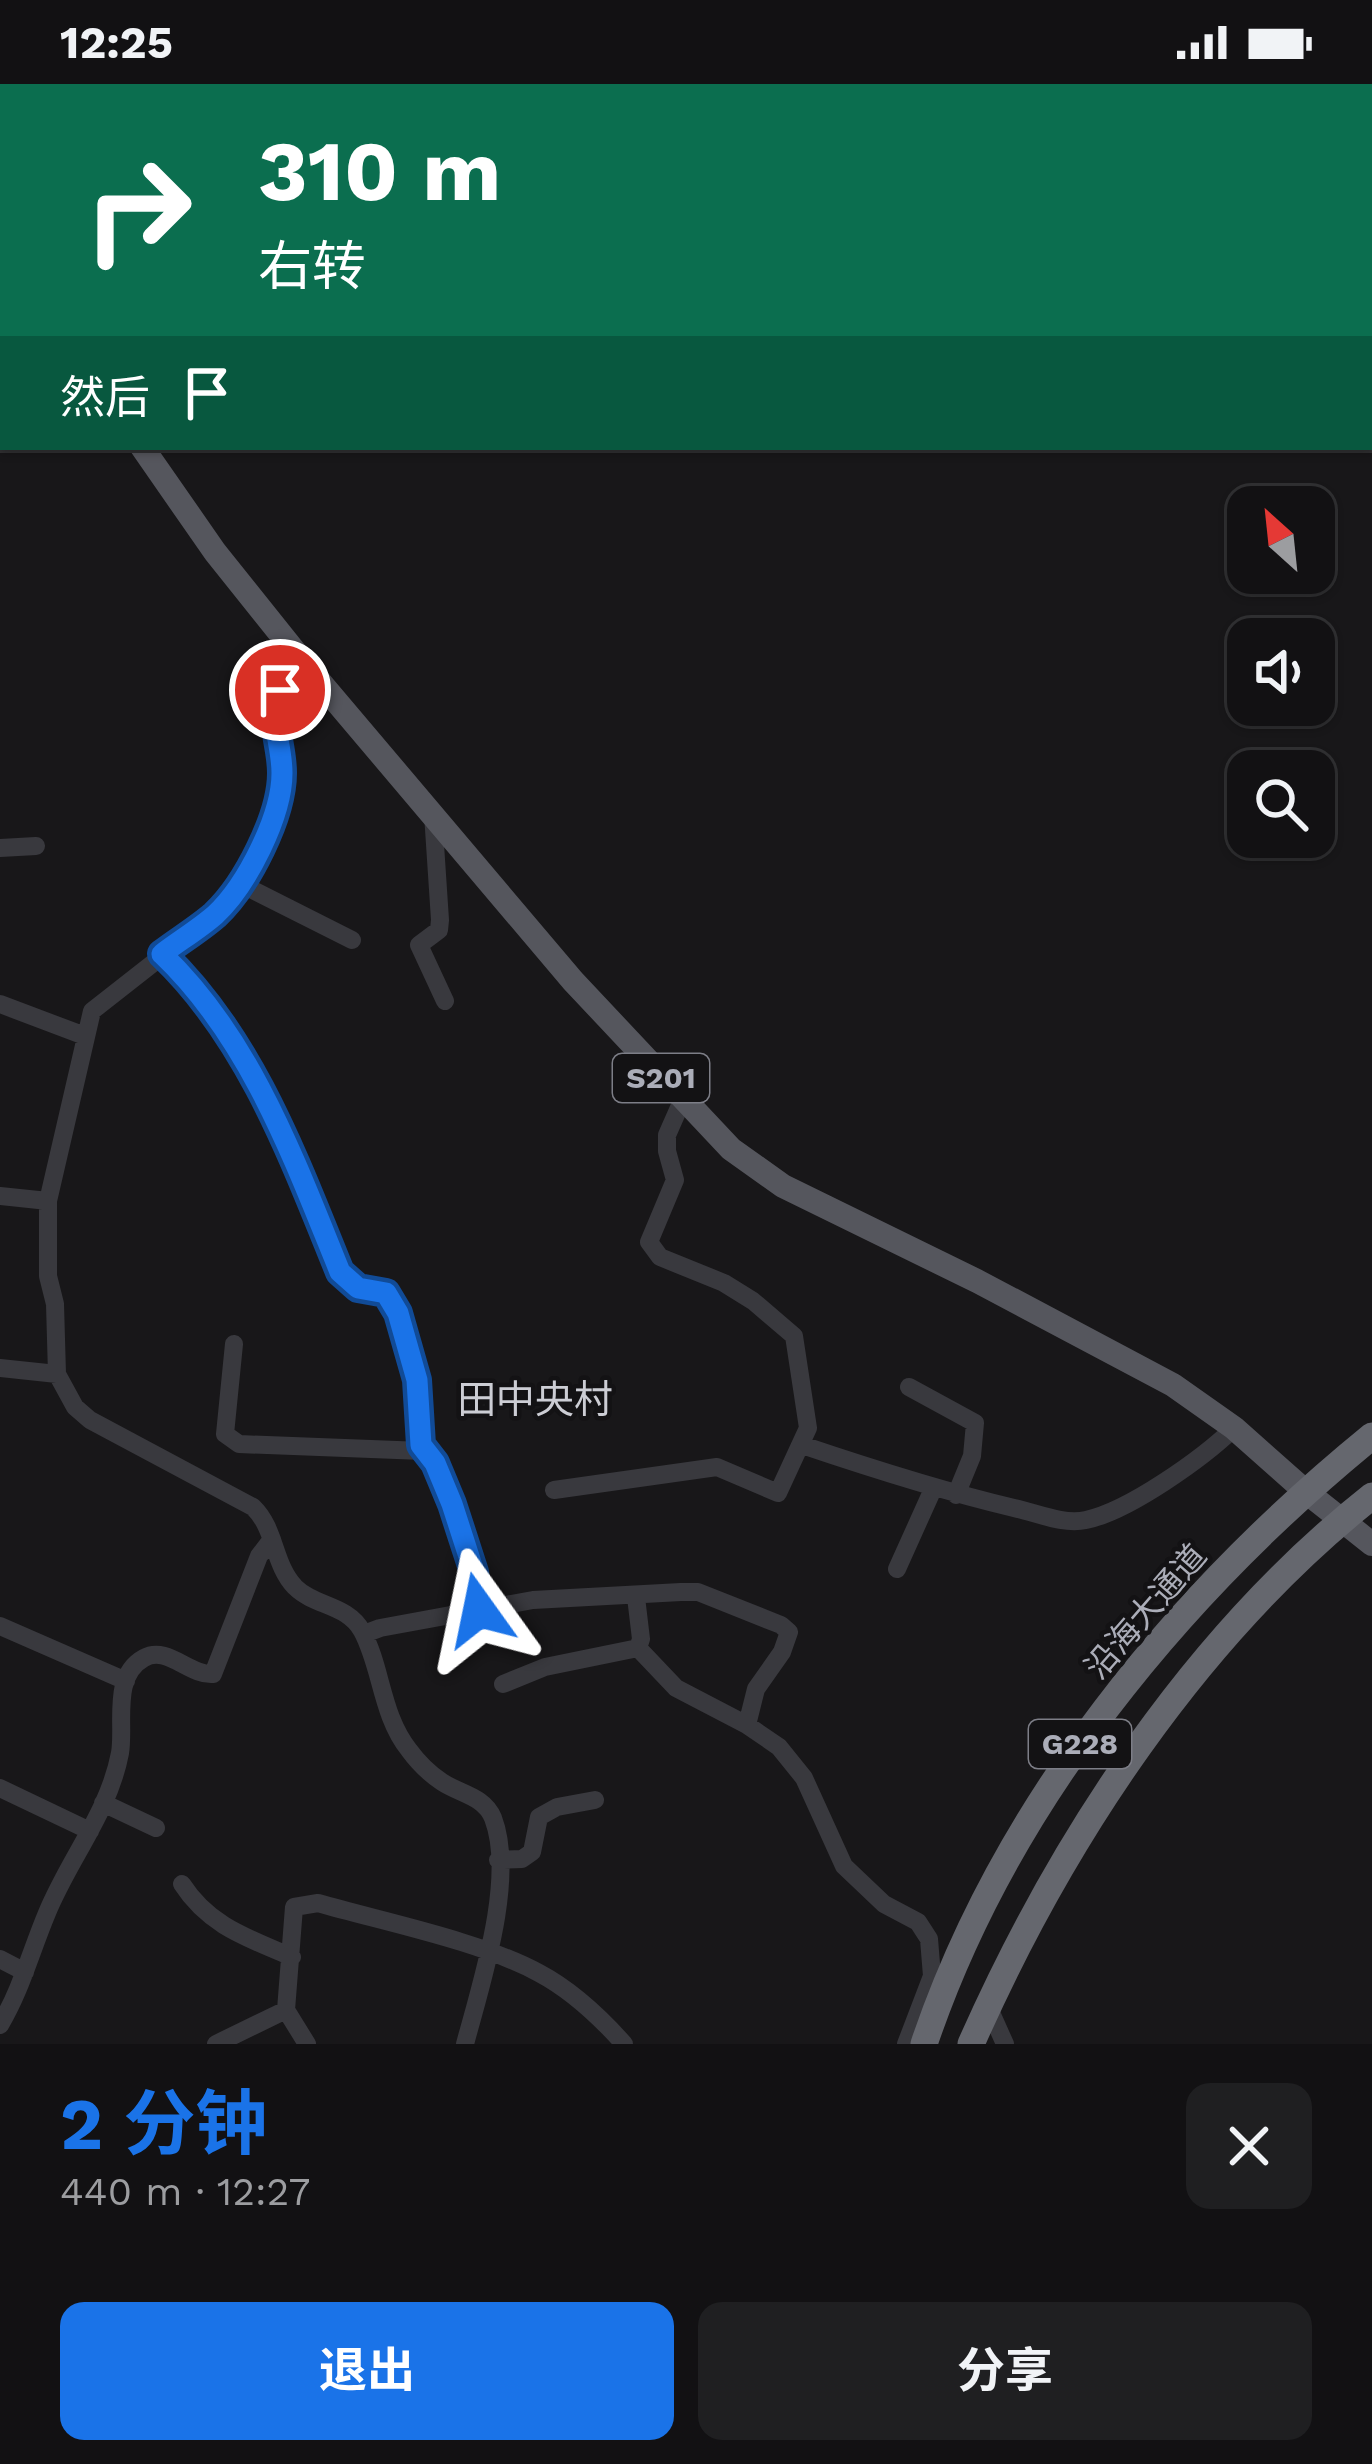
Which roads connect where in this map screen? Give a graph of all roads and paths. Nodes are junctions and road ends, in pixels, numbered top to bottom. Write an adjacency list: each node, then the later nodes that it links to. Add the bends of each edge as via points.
1 (144, 450): 2 (main road, S201)
2 (303, 662): 3 (main road, S201); 6 (street, via 273,707 280,796)
3 (433, 814): 9 (street, via 439,930 419,945); 12 (main road, S201)
4 (36, 846): 5 (street)
5 (0, 848)
6 (239, 883): 7 (street); 8 (street, via 217,913)
7 (352, 940)
8 (162, 954): 11 (street, via 92,1011); 22 (street, via 242,1054 340,1272 358,1288 386,1293 398,1313 417,1380)
9 (445, 1001)
10 (0, 1004): 11 (street)
11 (85, 1036): 14 (street)
12 (682, 1101): 19 (main road, S201, via 783,1186 1144,1368); 21 (street, via 667,1135 675,1180 651,1249 724,1283 794,1336 808,1428)
13 (0, 1196): 14 (street)
14 (48, 1201): 17 (street)
15 (234, 1344): 22 (street, via 223,1420 224,1434 239,1444)
16 (0, 1368): 17 (street)
17 (57, 1374): 29 (street, via 90,1420 253,1507)
18 (910, 1387): 26 (street, via 975,1423)
19 (1234, 1428): 25 (main road, S201); 26 (street, via 1149,1490 1083,1522)
20 (1372, 1436): 25 (highway, G228)
21 (802, 1445): 23 (street); 24 (street, via 778,1493 717,1467)
22 (423, 1451): 33 (street, via 452,1504)
23 (934, 1489): 26 (street); 31 (street)
24 (554, 1490)
25 (1305, 1491): 28 (main road, S201); 51 (highway, 沿海大通道 / G228, via 1208,1590 1078,1746)
26 (956, 1495)
27 (1372, 1496): 28 (highway, G228)
28 (1341, 1519): 30 (main road); 52 (highway, G228, via 1129,1756)
29 (272, 1539): 35 (street, via 290,1583 310,1601 354,1618); 37 (street, via 213,1675 148,1656)
30 (1372, 1544)
31 (897, 1569)
32 (636, 1597): 33 (street); 36 (street); 39 (street, via 698,1592 789,1632 756,1689)
33 (479, 1610): 35 (street)
34 (0, 1625): 37 (street)
35 (364, 1634): 45 (street, via 393,1725 435,1776 486,1805)
36 (638, 1648): 38 (street); 39 (street, via 676,1688)
37 (126, 1681): 42 (street, via 121,1750)
38 (503, 1684)
39 (747, 1725): 51 (street, via 804,1778 844,1865 884,1904 918,1922)
40 (0, 1788): 44 (street)
41 (595, 1800): 45 (street, via 539,1817 532,1852)
42 (103, 1803): 43 (street); 44 (street)
43 (155, 1828)
44 (90, 1831): 50 (street)
45 (498, 1860): 47 (street)
46 (182, 1884): 48 (street, via 220,1927)
47 (489, 1954): 48 (street, via 318,1903 294,1907); 57 (street); 58 (street, via 542,1975)
48 (292, 1957): 53 (street)
49 (0, 1959): 50 (street)
50 (25, 1972): 54 (street)
51 (937, 1983): 59 (street); 60 (highway, 沿海大通道 / G228)
52 (988, 2006): 61 (highway, G228); 62 (street)
53 (286, 2011): 55 (street); 56 (street)
54 (0, 2025)
55 (216, 2044)
56 (308, 2044)
57 (466, 2044)
58 (624, 2044)
59 (906, 2044)
60 (924, 2044)
61 (971, 2044)
62 (1005, 2044)

